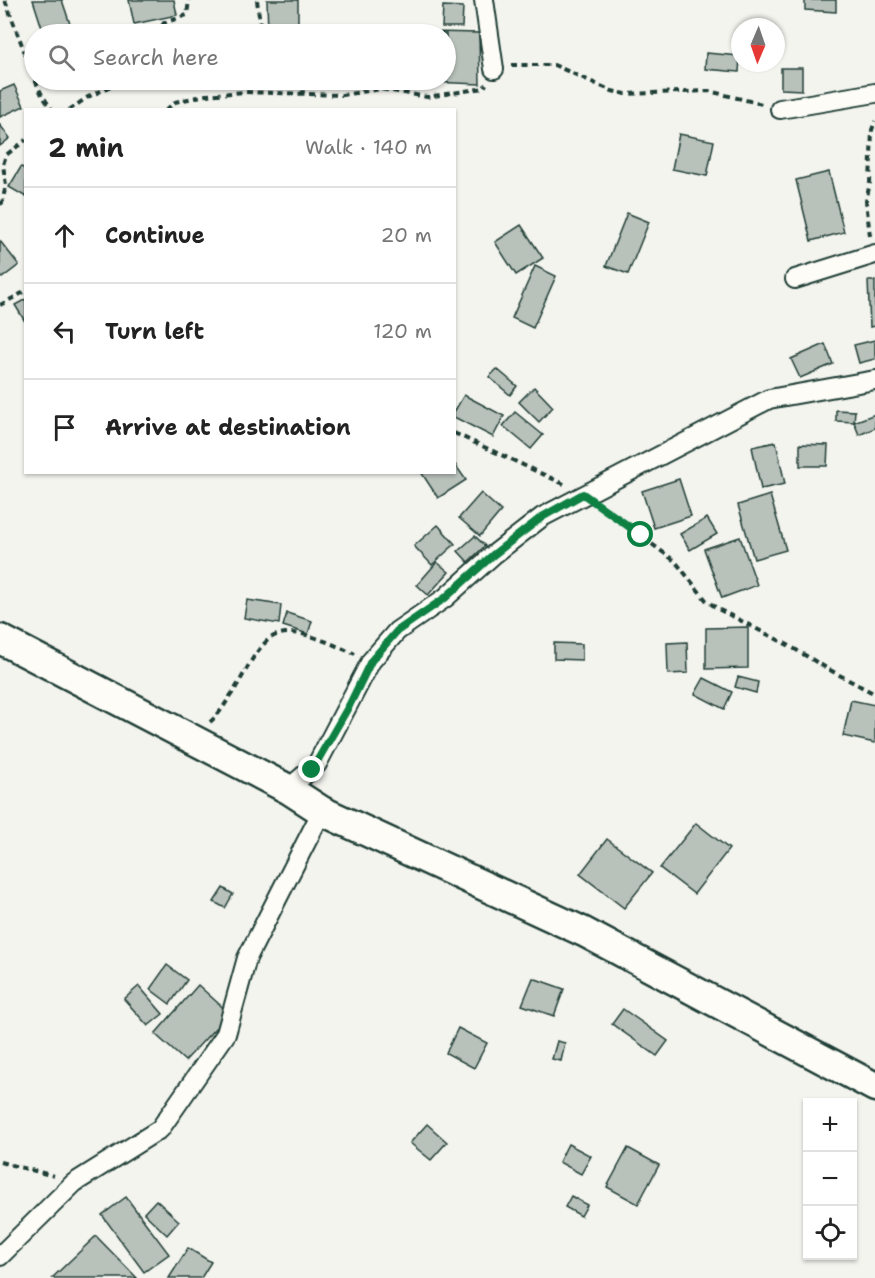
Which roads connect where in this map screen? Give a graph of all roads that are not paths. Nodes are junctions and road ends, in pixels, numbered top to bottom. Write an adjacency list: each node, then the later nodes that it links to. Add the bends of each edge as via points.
1 (484, 0): 2 (street)
2 (494, 69)
3 (875, 93): 4 (street)
4 (780, 109)
5 (875, 254): 6 (street)
6 (795, 279)
7 (875, 380): 9 (street, via 769,399 542,517 445,598 397,631 371,661 317,764)
8 (0, 639): 9 (main road)
9 (288, 789): 10 (main road)
10 (322, 811): 11 (main road, via 584,932); 12 (street, via 247,958 226,1034 160,1129 74,1184)
11 (875, 1088)
12 (0, 1256)

